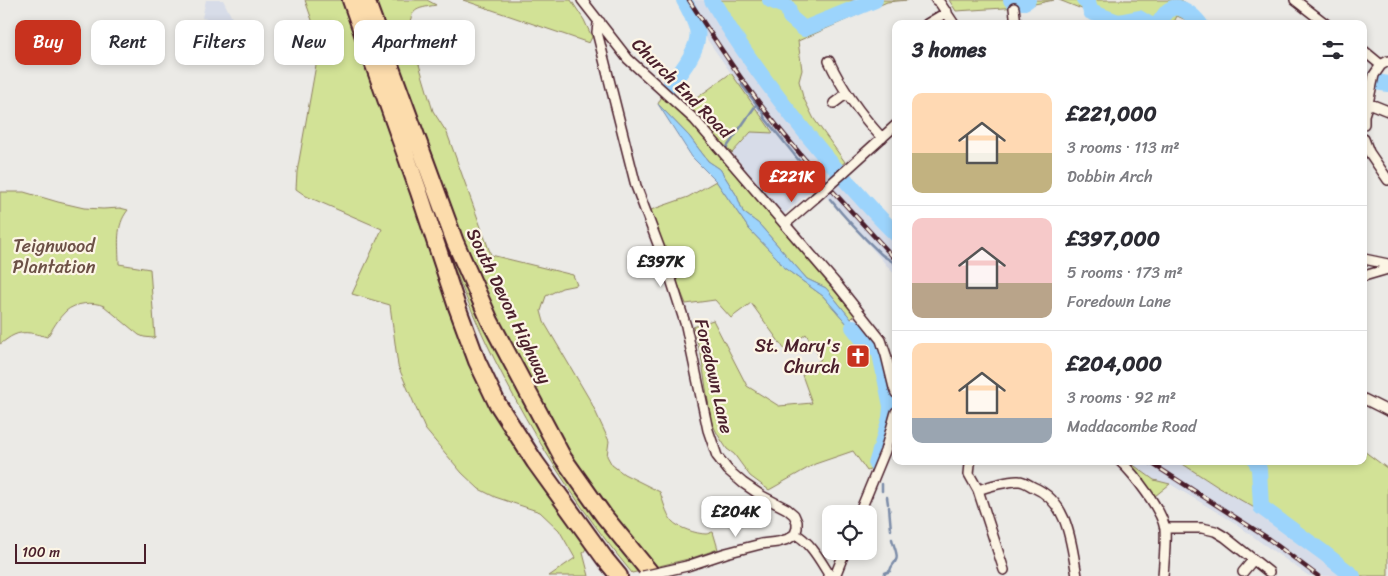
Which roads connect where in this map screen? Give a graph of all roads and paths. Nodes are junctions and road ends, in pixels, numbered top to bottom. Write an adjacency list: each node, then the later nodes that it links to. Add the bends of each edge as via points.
1 (351, 0): 45 (highway, via 477,361 497,403)
2 (366, 0): 47 (highway, South Devon Highway, via 455,242 490,322 564,458 604,516)
3 (582, 0): 12 (street, Church End Road)
4 (936, 0): 7 (street)
5 (1295, 0): 11 (street)
6 (1014, 8): 10 (street)
7 (946, 12): 8 (street); 9 (street)
8 (933, 20)
9 (951, 20)
10 (1016, 20)
11 (1321, 20)
12 (600, 22): 25 (street, Church End Road, via 628,60 695,120); 39 (street, Foredown Lane, via 597,32 636,186 686,326 708,430 718,456 728,470 794,515 797,522)
13 (1367, 53): 15 (street)
14 (829, 61): 16 (street)
15 (1385, 63): 18 (street, via 1374,75)
16 (846, 94): 17 (street); 22 (street)
17 (834, 103)
18 (1368, 103): 19 (street); 20 (street)
19 (1367, 106)
20 (1388, 111)
21 (892, 129): 22 (street)
22 (882, 138): 25 (street, bridge)
23 (1367, 149): 24 (street)
24 (1388, 180)
25 (785, 224): 30 (street, Church End Road, via 881,340)
26 (1367, 260): 27 (street)
27 (1388, 264)
28 (1388, 269): 29 (street)
29 (1367, 275)
30 (892, 381)
31 (1367, 401): 32 (street)
32 (1388, 412)
33 (892, 426): 37 (street)
34 (970, 465): 36 (street, via 969,474)
35 (1124, 465): 38 (street, via 1156,506)
36 (978, 490): 42 (street); 50 (street, via 1019,481 1038,489 1056,503 1068,530)
37 (863, 505)
38 (1165, 528): 41 (street, via 1216,531); 51 (street)
39 (795, 534): 46 (street, bridge, via 778,542); 48 (street, via 807,543)
40 (841, 560): 49 (street)
41 (1253, 560): 43 (street); 44 (street)
42 (1004, 570)
43 (1243, 572)
44 (1269, 572)
45 (619, 576)
46 (643, 576)
47 (653, 576)
48 (830, 576)
49 (835, 576)
50 (1077, 576)
51 (1163, 576)

